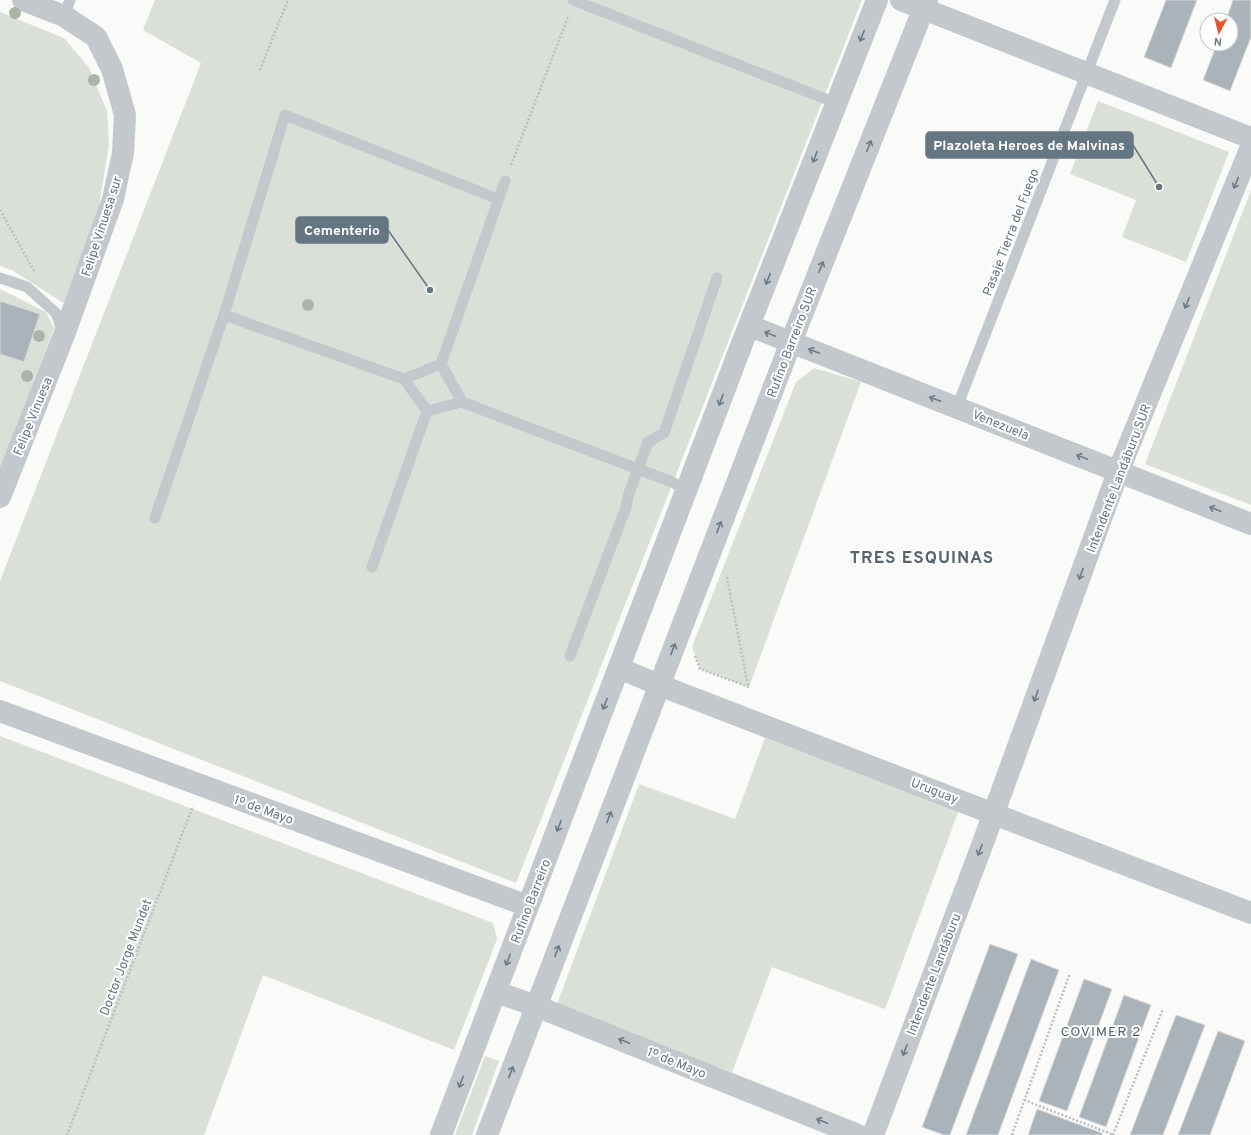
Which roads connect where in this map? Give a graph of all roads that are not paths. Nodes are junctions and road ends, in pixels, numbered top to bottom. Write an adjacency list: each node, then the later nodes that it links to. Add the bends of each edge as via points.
1 (23, 0): 7 (street)
2 (574, 0): 9 (lane)
3 (877, 0): 9 (street, one-way to 9)
4 (901, 0): 6 (street)
5 (1115, 0): 8 (lane, Pasaje Tierra del Fuego)
6 (925, 4): 8 (street); 19 (street, Rufino Barreiro SUR, one-way to 6)
7 (67, 8): 18 (street, Felipe Vinuesa sur, via 96,37 112,69 125,115 123,153 113,199)
8 (1087, 74): 10 (street); 23 (lane, Pasaje Tierra del Fuego)
9 (836, 103): 17 (street, one-way to 17)
10 (1251, 138)
11 (1251, 147): 26 (street, Intendente Landáburu SUR, one-way to 26)
12 (505, 181): 13 (lane)
13 (498, 199): 16 (lane, via 285,115); 20 (lane)
14 (0, 278): 18 (lane, via 27,287 56,313)
15 (717, 278): 25 (lane, via 664,433 648,442)
16 (224, 314): 21 (lane); 29 (lane)
17 (750, 326): 19 (street, Venezuela, one-way to 17); 27 (street, one-way to 27)
18 (64, 335): 28 (street, Felipe Vinuesa)
19 (791, 342): 23 (street, Venezuela, one-way to 19); 34 (street, Rufino Barreiro SUR, one-way to 19)
20 (441, 364): 21 (lane); 22 (lane)
21 (404, 379): 24 (lane)
22 (462, 402): 24 (lane); 25 (lane)
23 (957, 407): 26 (street, Venezuela, one-way to 23)
24 (428, 411): 31 (lane)
25 (637, 469): 27 (lane); 32 (lane, via 626,507)
26 (1118, 472): 30 (street, Venezuela, one-way to 26); 36 (street, Intendente Landáburu SUR, one-way to 36)
27 (686, 490): 33 (street)
28 (0, 497)
29 (155, 518)
30 (1251, 524)
31 (372, 567)
32 (570, 656)
33 (619, 668): 34 (street, Uruguay); 37 (street, Rufino Barreiro, one-way to 37)
34 (659, 685): 36 (street, Uruguay); 40 (street, one-way to 34)
35 (0, 711): 37 (street, 1º de Mayo)
36 (994, 813): 38 (street, Uruguay); 44 (street, Intendente Landáburu, one-way to 44)
37 (528, 906): 39 (street, Rufino Barreiro, one-way to 39)
38 (1251, 913)
39 (496, 992): 40 (street, 1º de Mayo); 41 (street, Rufino Barreiro, one-way to 41)
40 (536, 1006): 42 (street, one-way to 40); 43 (street, 1º de Mayo, one-way to 40)
41 (441, 1135)
42 (487, 1135)
43 (858, 1135)
44 (873, 1135)

